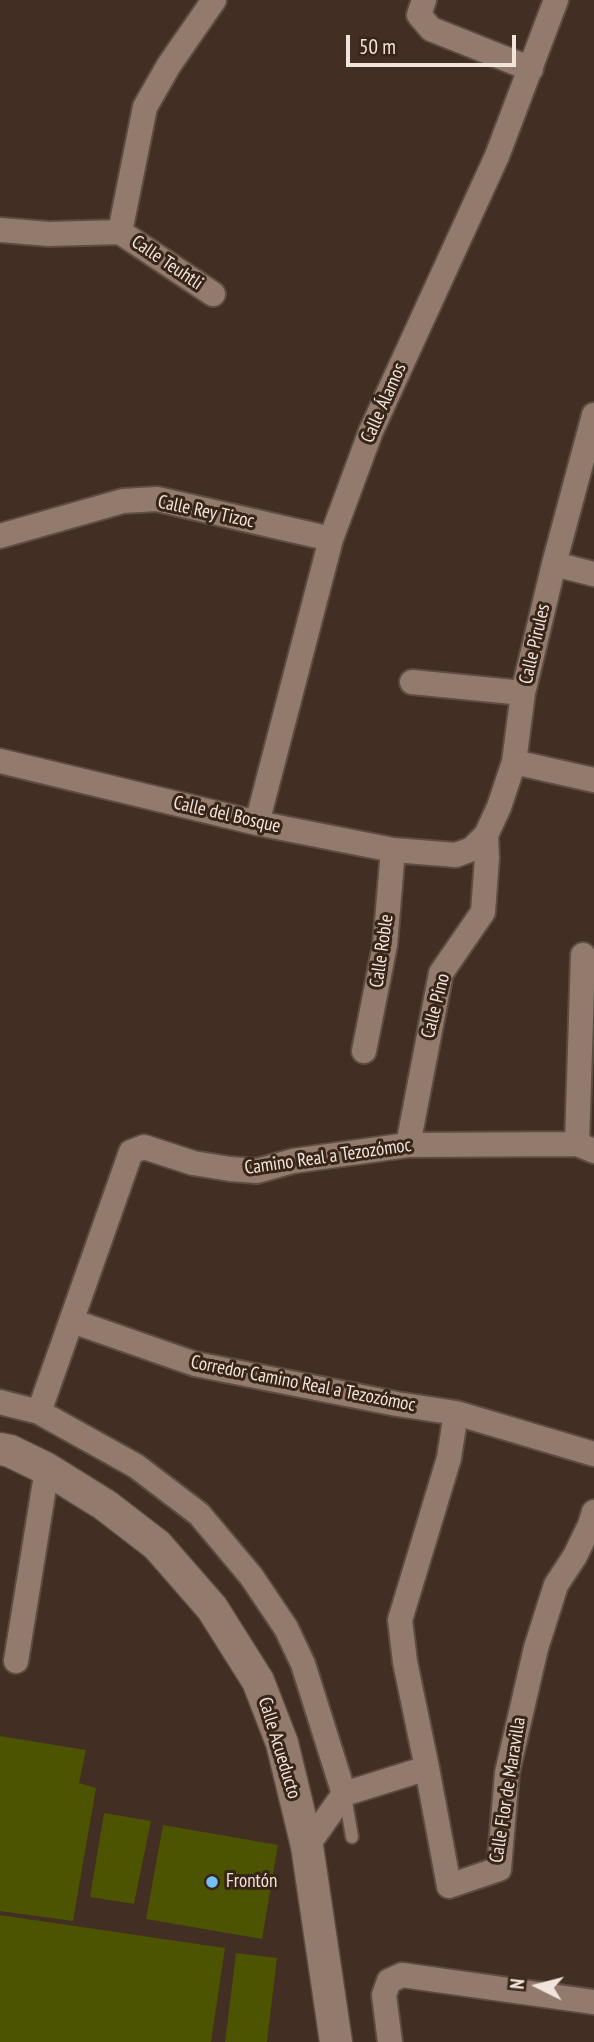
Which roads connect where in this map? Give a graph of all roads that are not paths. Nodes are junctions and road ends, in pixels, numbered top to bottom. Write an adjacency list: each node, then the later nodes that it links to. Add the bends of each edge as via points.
1 (214, 0): 6 (street, via 145,107)
2 (424, 0): 4 (street, via 419,15 431,29)
3 (556, 0): 4 (street, Calle Álamos)
4 (531, 69): 10 (street, Calle Álamos, via 497,156 371,431)
5 (0, 230): 6 (street)
6 (120, 232): 7 (street, Calle Teuhtli)
7 (213, 294)
8 (594, 415): 11 (street, Calle Pirules)
9 (0, 536): 10 (street, Calle Rey Tizoc, via 123,501 157,499)
10 (331, 539): 18 (street, Calle Álamos)
11 (554, 564): 12 (street); 14 (street, Calle Pirules)
12 (594, 574)
13 (412, 682): 14 (street)
14 (523, 693): 15 (street, Calle Pirules)
15 (514, 762): 17 (street); 19 (street, Calle Pirules)
16 (1, 765): 18 (street, Calle del Bosque)
17 (594, 780)
18 (257, 822): 20 (street, Calle del Bosque)
19 (486, 835): 20 (street, Calle del Bosque, via 472,849 456,855); 23 (street, Calle Pino, via 483,912 441,973)
20 (393, 850): 22 (street, Calle Roble, via 385,945)
21 (583, 955): 24 (street)
22 (364, 1051)
23 (408, 1145): 24 (street, Camino Real a Tezozómoc); 25 (street, Camino Real a Tezozómoc, via 292,1161 257,1171 193,1163 144,1147 131,1152)
24 (586, 1148)
25 (72, 1321): 27 (street, Camino Real a Tezozómoc); 28 (street, Corredor Camino Real a Tezozómoc, via 195,1364)
26 (0, 1402): 27 (street)
27 (39, 1412): 35 (street, via 136,1466 199,1514 251,1576 286,1628 303,1664)
28 (456, 1413): 30 (street, Corredor Camino Real a Tezozómoc); 34 (street, Calle Flor de Maravilla, via 449,1458 400,1620)
29 (0, 1449): 31 (street, Calle Acueducto)
30 (594, 1454)
31 (47, 1469): 33 (street); 37 (street, Calle Acueducto, via 106,1505 157,1545 212,1608 258,1681 282,1743)
32 (594, 1512): 34 (street, Calle Flor de Maravilla, via 556,1585 536,1648 507,1773 499,1869 449,1886)
33 (16, 1661)
34 (427, 1768): 35 (street)
35 (344, 1794): 36 (lane); 37 (street)
36 (352, 1837)
37 (307, 1846): 39 (street, Calle Acueducto)
38 (594, 2002): 40 (street, via 401,1975 389,1981 384,1995)
39 (336, 2042)
40 (390, 2042)

